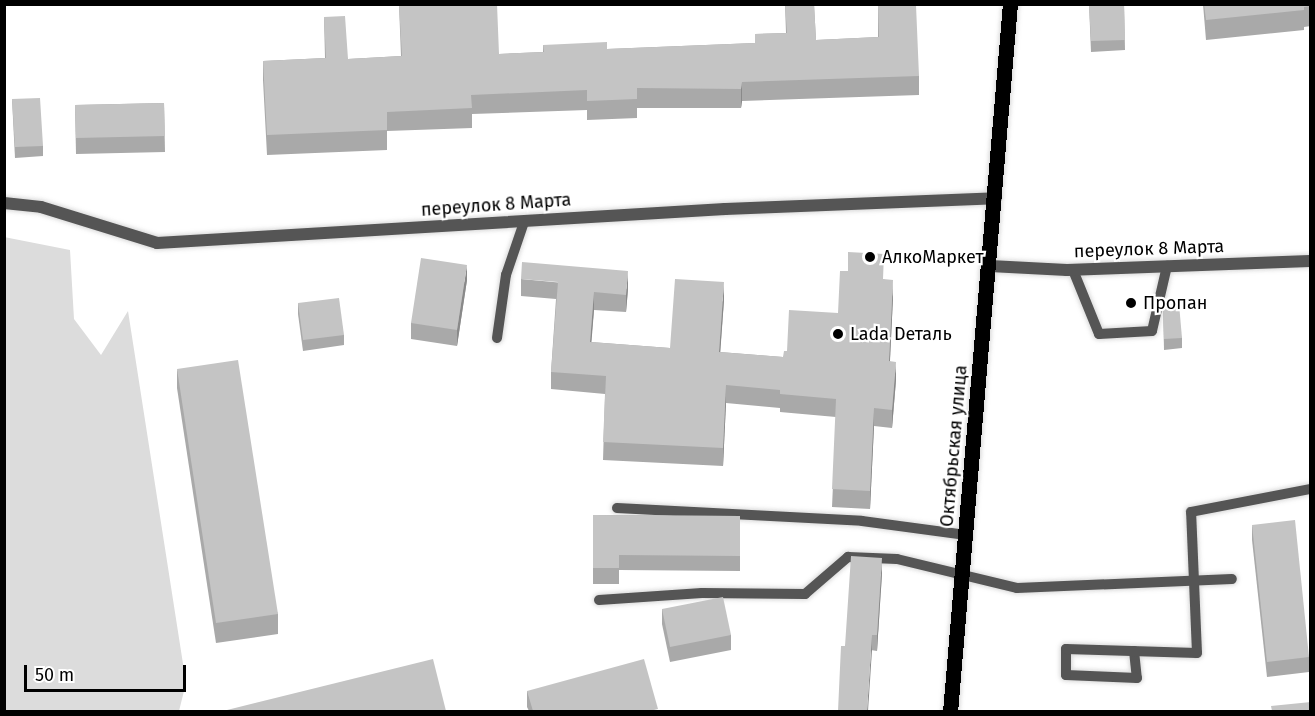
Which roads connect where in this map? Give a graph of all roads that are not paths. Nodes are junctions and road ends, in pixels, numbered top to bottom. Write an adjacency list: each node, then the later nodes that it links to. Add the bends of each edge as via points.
1 (1010, 4): 2 (main road, Октябрьская улица)
2 (996, 198): 4 (street, переулок 8 Марта); 6 (main road, Октябрьская улица)
3 (4, 203): 4 (street, переулок 8 Марта, via 41,207 157,243)
4 (524, 222): 9 (lane, via 506,275)
5 (1311, 261): 7 (street, переулок 8 Марта)
6 (990, 266): 8 (street, переулок 8 Марта); 12 (main road, Октябрьская улица)
7 (1167, 266): 8 (street, переулок 8 Марта); 8 (lane, via 1152,331 1099,334)
8 (1073, 270)
9 (496, 338)
10 (1311, 489): 15 (lane, via 1191,512)
11 (617, 508): 12 (lane, via 862,521)
12 (966, 535): 13 (main road, Октябрьская улица)
13 (963, 576): 15 (lane, via 1017,588); 16 (lane, via 897,559 848,557 805,594 702,593); 18 (main road, Октябрьская улица)
14 (1232, 579): 15 (lane)
15 (1193, 580): 17 (lane, via 1197,653)
16 (599, 600)
17 (1134, 651): 17 (lane, via 1066,649 1066,675 1137,678)
18 (950, 711)

